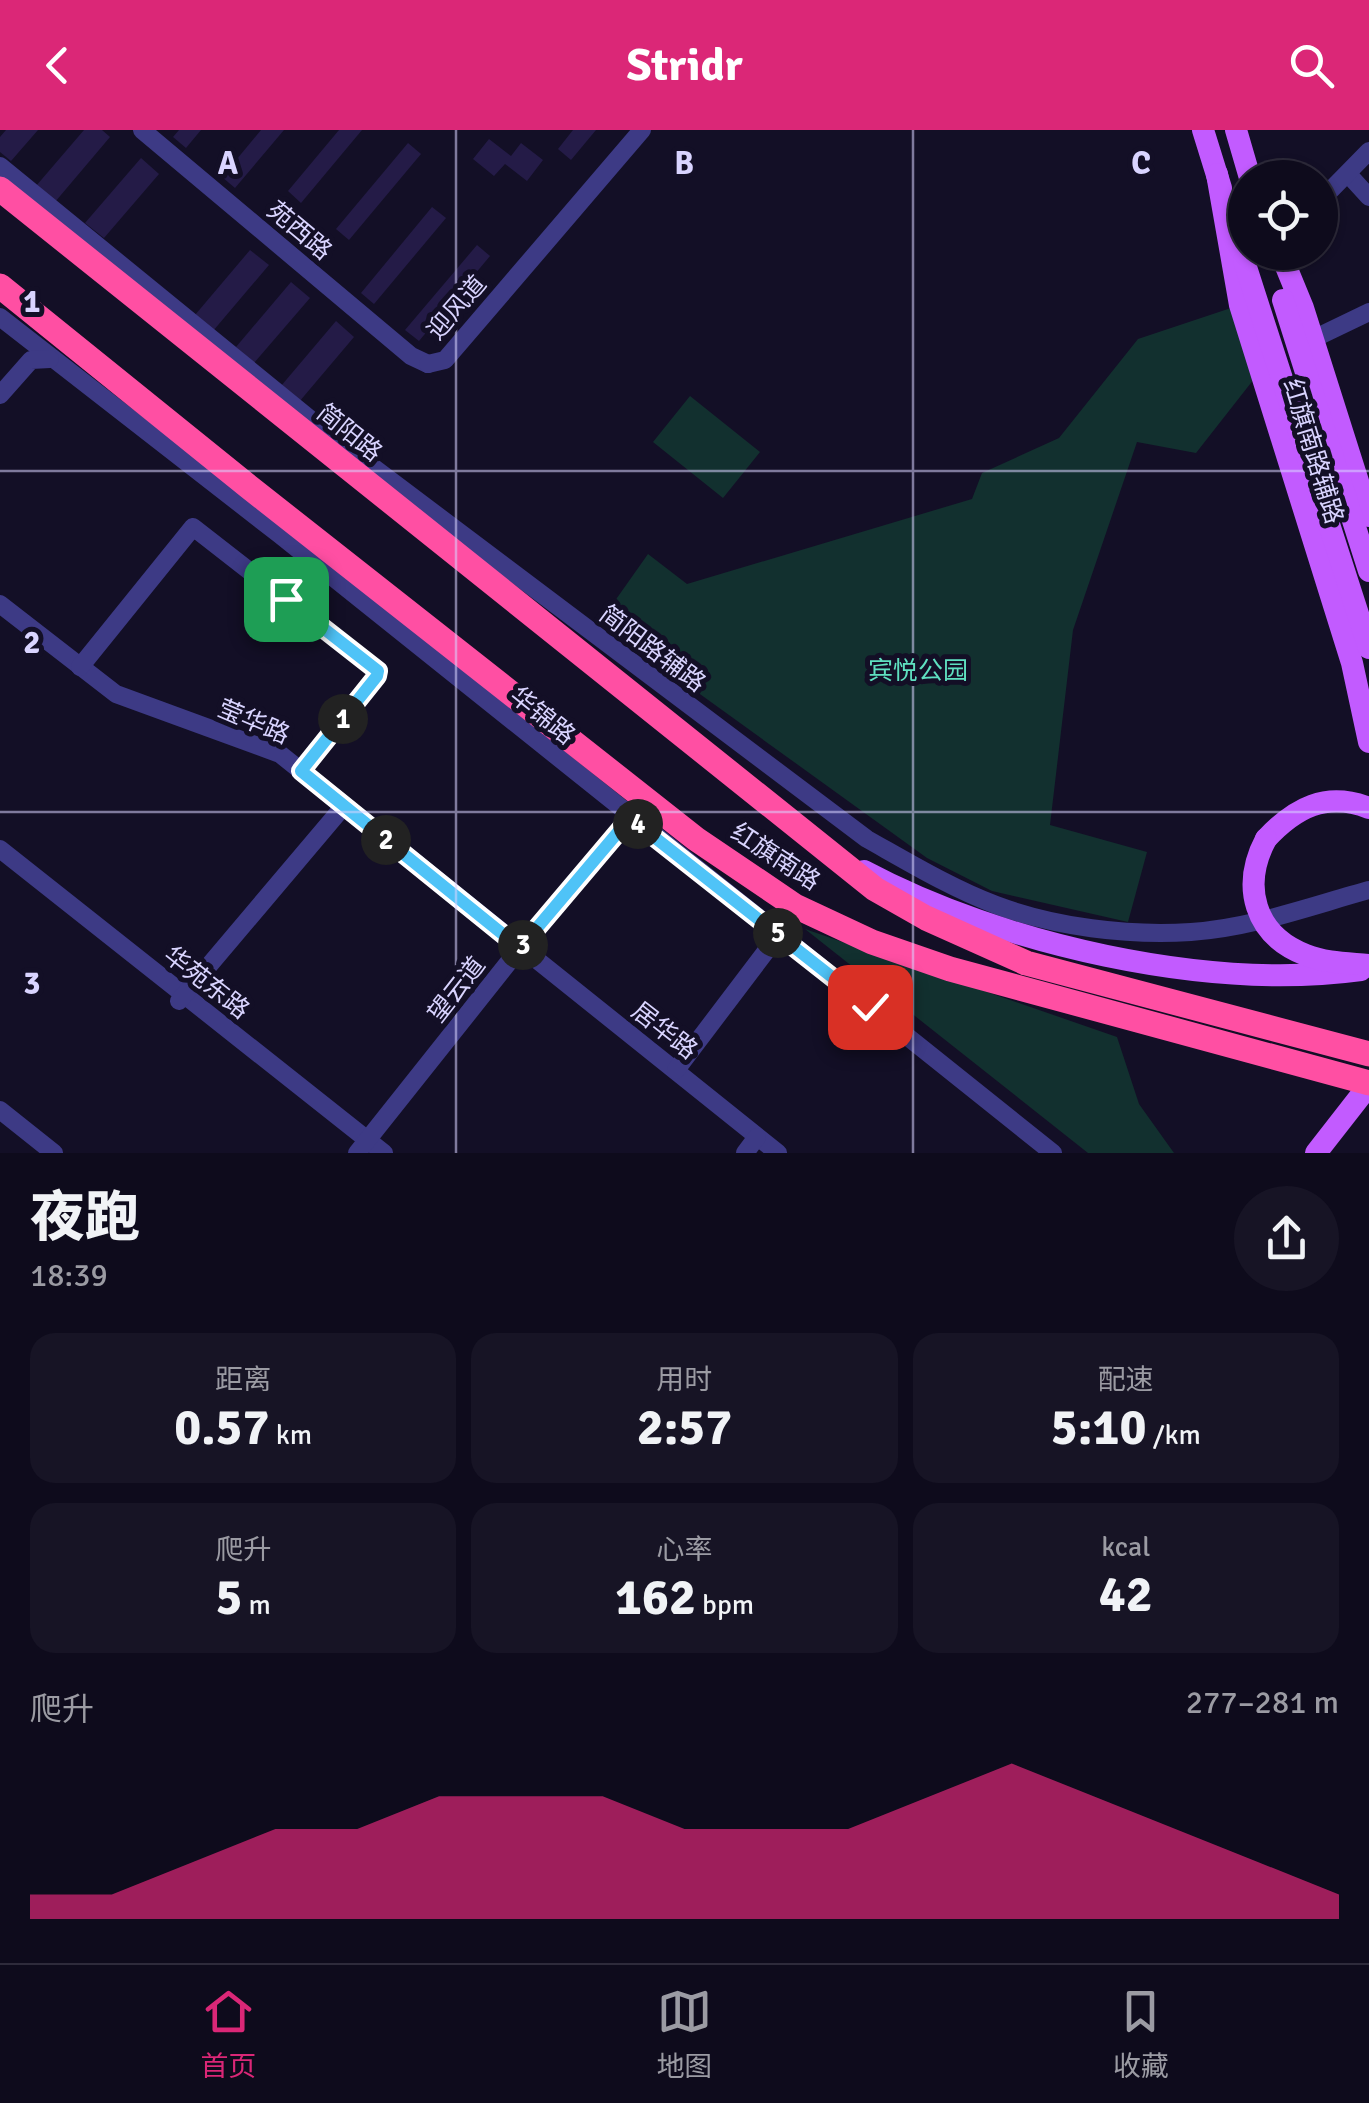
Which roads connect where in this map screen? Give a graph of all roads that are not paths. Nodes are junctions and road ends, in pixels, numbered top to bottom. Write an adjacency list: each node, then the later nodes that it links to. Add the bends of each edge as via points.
1 (142, 130): 23 (street, 苑西路)
2 (632, 130): 23 (street, 迎风道)
3 (642, 130): 23 (street, 迎风道, via 445,360)
4 (1203, 130): 9 (main road)
5 (1236, 130): 7 (main road)
6 (1369, 152): 10 (street)
7 (1245, 160)
8 (0, 166): 19 (street, 简阳路辅路)
9 (1217, 174): 29 (main road); 31 (main road, 红旗南路辅路, via 1240,306 1352,663)
10 (1348, 174): 11 (street); 13 (street)
11 (1338, 184)
12 (0, 189): 14 (highway, 简阳路)
13 (1369, 197)
14 (74, 250): 19 (street); 37 (highway, 简阳路)
15 (1275, 270): 27 (main road, bridge)
16 (1287, 270): 21 (main road, 红旗南路辅路)
17 (0, 286): 46 (highway, 红旗南路, via 696,839 795,906 950,969)
18 (1369, 312): 21 (street)
19 (187, 322): 39 (street, 简阳路辅路, via 593,635 867,839 927,873 996,905 1067,924 1137,931 1245,924)
20 (6, 323): 22 (street, 华锦路); 24 (street, via 19,358)
21 (1314, 340): 26 (main road, 红旗南路辅路)
22 (50, 359): 25 (street, via 31,360); 35 (street, 华锦路)
23 (428, 364)
24 (0, 385)
25 (0, 396)
26 (1367, 501)
27 (1369, 571)
28 (0, 604): 30 (street, 莹华路)
29 (1369, 648)
30 (80, 667): 32 (street, 莹华路, via 116,694 280,754); 32 (street, via 193,527 378,671)
31 (1369, 742)
32 (301, 771): 33 (street, 莹华路)
33 (343, 806): 41 (street, 莹华路); 43 (street)
34 (1369, 808): 42 (main road, bridge, via 1330,800 1301,807 1266,839 1252,878 1257,909 1280,940 1309,957)
35 (630, 818): 40 (street, 华锦路); 41 (street, 望云道)
36 (0, 849): 43 (street, 华苑东路)
37 (832, 853): 42 (main road, via 919,897 1006,930 1112,956 1242,974 1306,975); 44 (highway, 红旗南路, via 875,889 926,918 1026,962)
38 (0, 859): 43 (street, 华苑东路)
39 (1369, 890)
40 (779, 934): 45 (street); 54 (street, 华锦路)
41 (520, 948): 45 (street, 居华路); 50 (street, 望云道)
42 (1369, 966)
43 (181, 998): 50 (street, 华苑东路)
44 (1369, 1054)
45 (676, 1070): 49 (street, 居华路)
46 (1369, 1084): 55 (main road)
47 (1369, 1108): 56 (main road)
48 (0, 1110): 51 (street)
49 (758, 1137): 52 (street); 53 (street, 居华路)
50 (369, 1149)
51 (54, 1153)
52 (744, 1153)
53 (778, 1153)
54 (1054, 1153)
55 (1316, 1153)
56 (1333, 1153)

